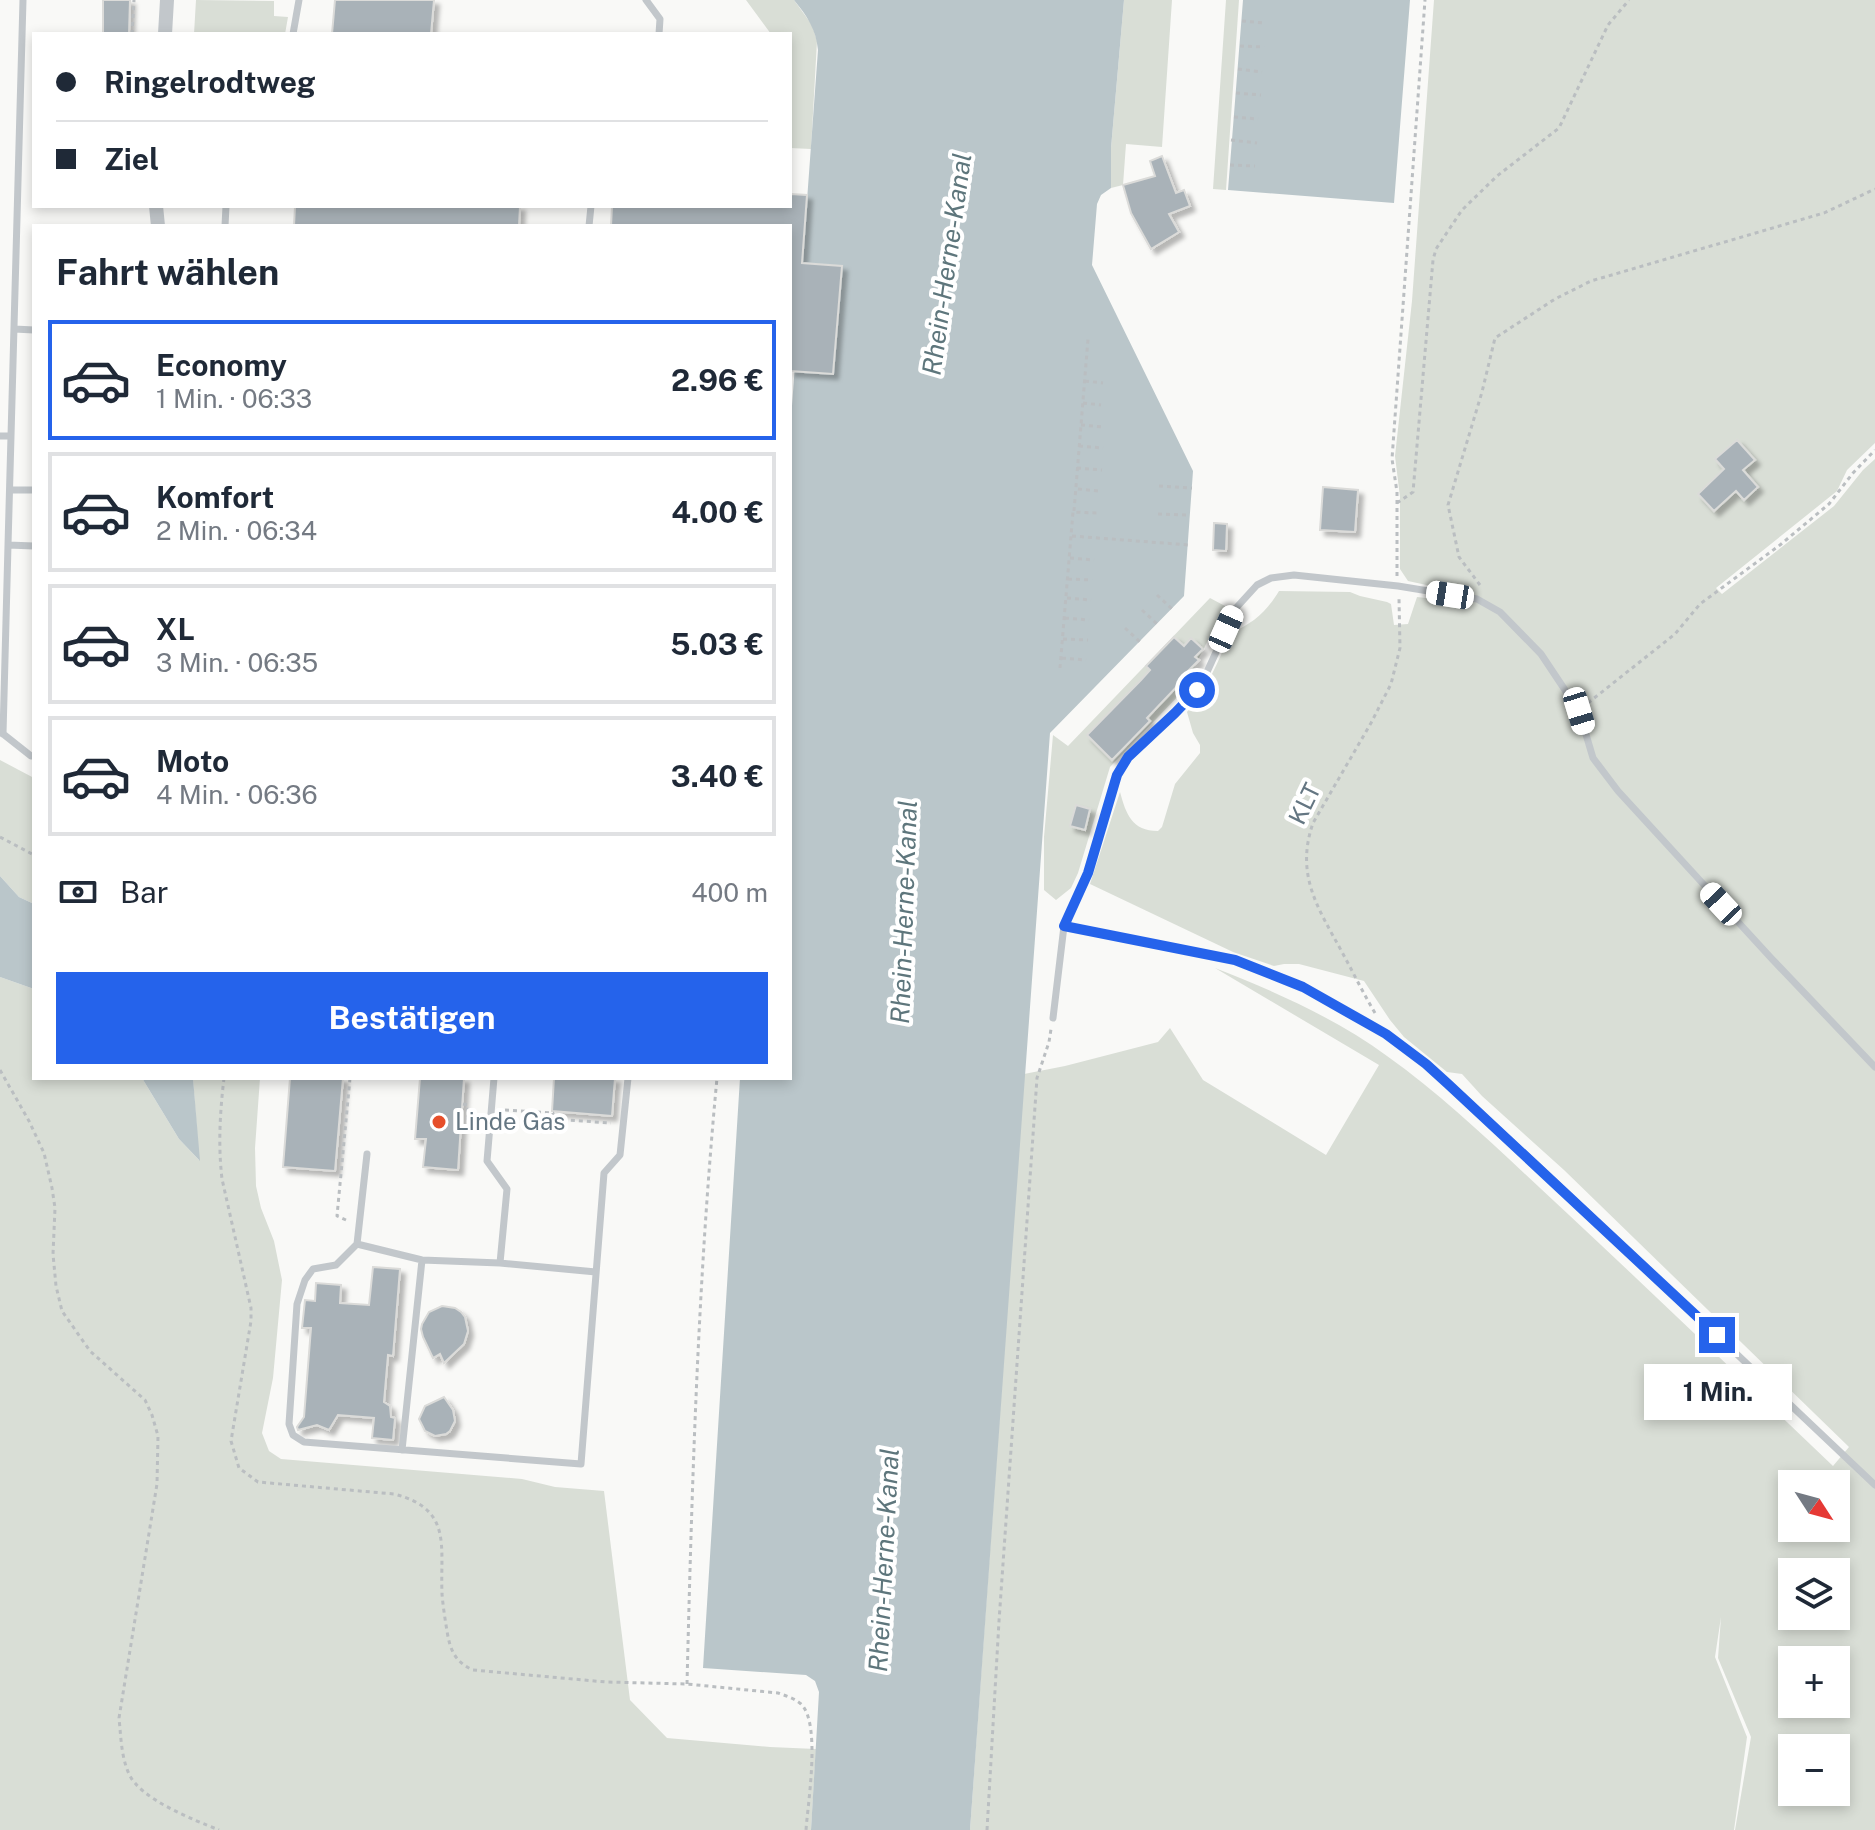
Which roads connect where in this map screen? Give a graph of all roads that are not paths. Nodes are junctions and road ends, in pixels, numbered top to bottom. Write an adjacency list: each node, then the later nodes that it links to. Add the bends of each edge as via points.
1 (23, 0): 8 (lane)
2 (167, 0): 5 (street)
3 (299, 0): 6 (lane)
4 (646, 0): 7 (lane, via 660,19)
5 (165, 32)
6 (293, 32)
7 (659, 32)
8 (14, 329): 9 (lane); 11 (lane)
9 (32, 330)
10 (0, 436): 11 (lane)
11 (11, 436): 12 (lane)
12 (10, 490): 13 (lane); 14 (lane)
13 (32, 490)
14 (8, 545): 15 (lane); 16 (lane)
15 (32, 546)
16 (1, 733): 17 (lane)
17 (32, 756)
18 (1064, 926): 19 (lane); 20 (lane, via 1088,873 1117,775 1128,757 1197,690 1236,608 1257,585 1294,575 1477,599 1500,612 1541,654 1579,711 1593,758 1618,791); 29 (lane, via 1235,960 1303,987 1386,1034 1525,1154)
19 (1053, 1018)
20 (1875, 1067)
21 (494, 1080): 26 (lane, via 487,1161 507,1189)
22 (628, 1080): 27 (lane, via 620,1155 604,1173)
23 (367, 1154): 24 (lane)
24 (357, 1244): 25 (lane); 28 (lane, via 336,1265 313,1269 305,1280 297,1304 289,1424 304,1442)
25 (422, 1260): 26 (lane); 28 (lane)
26 (500, 1263): 27 (lane)
27 (596, 1272): 28 (lane, via 581,1464)
28 (402, 1450)
29 (1875, 1485)

